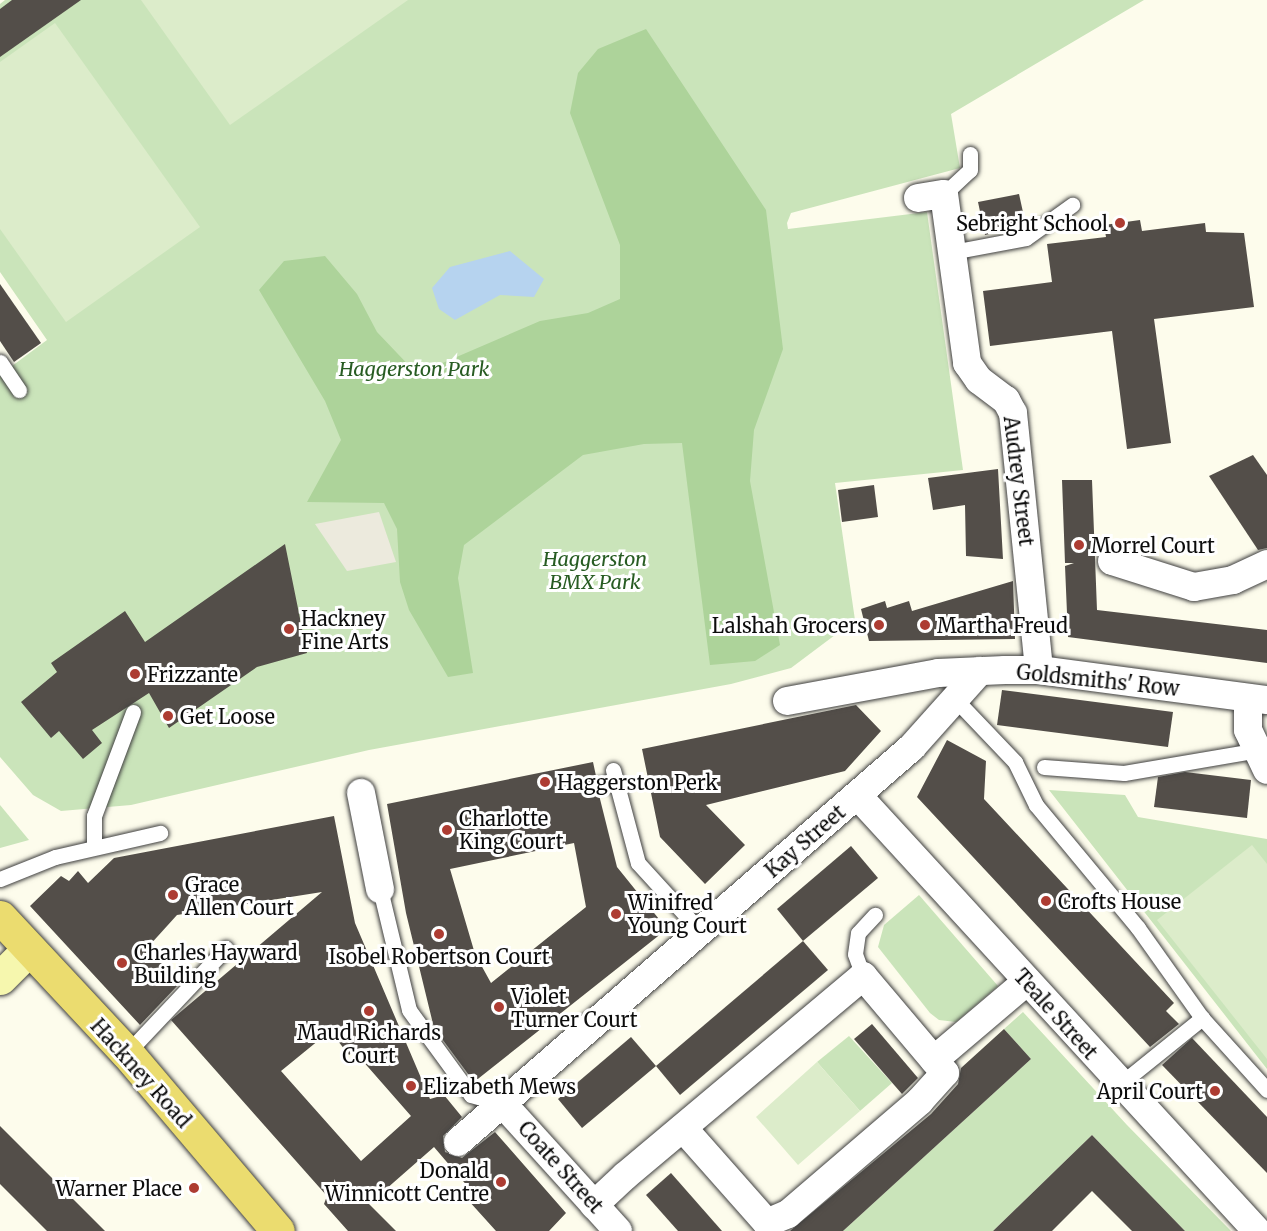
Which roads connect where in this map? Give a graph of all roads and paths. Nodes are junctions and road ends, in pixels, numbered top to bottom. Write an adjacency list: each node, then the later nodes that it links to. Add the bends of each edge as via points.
1 (970, 154): 2 (lane, via 970,170)
2 (931, 196): 4 (street, Audrey Street)
3 (1072, 205): 4 (lane, via 1026,238)
4 (952, 252): 9 (street, Audrey Street, via 967,363 979,380 1006,400 1013,413)
5 (0, 362): 6 (lane)
6 (19, 390)
7 (1112, 561): 8 (street, via 1194,587 1233,580)
8 (1267, 564)
9 (1039, 670): 10 (street, Goldsmiths' Row); 11 (street, Goldsmiths' Row)
10 (980, 671): 12 (street, Kay Street); 13 (street, Goldsmiths' Row, via 938,673)
11 (1258, 699): 15 (street, via 1248,730)
12 (956, 700): 19 (street, Kay Street); 32 (lane, via 1015,762 1036,805 1138,928)
13 (787, 701)
14 (133, 712): 21 (lane, via 94,816)
15 (1262, 760): 16 (lane, via 1124,773)
16 (1044, 766)
17 (598, 785): 26 (lane, via 614,776 638,863)
18 (361, 793): 23 (street)
19 (858, 796): 26 (street, Kay Street); 31 (street, Teale Street)
20 (160, 832): 21 (lane)
21 (94, 846): 22 (lane)
22 (0, 879)
23 (380, 889): 37 (lane, via 409,1010 471,1095)
24 (875, 915): 29 (lane, via 858,933 855,954)
25 (0, 917): 28 (main road, Hackney Road)
26 (700, 931): 37 (street, Kay Street)
27 (226, 948): 33 (lane)
28 (29, 949): 30 (main road); 33 (main road, Hackney Road)
29 (863, 976): 34 (street); 38 (street)
30 (0, 978)
31 (1027, 981): 34 (street); 35 (street, Teale Street)
32 (1202, 1018): 35 (lane); 36 (lane)
33 (127, 1053): 41 (main road, Hackney Road)
34 (934, 1060): 38 (street, via 945,1073 920,1101 788,1214 767,1223)
35 (1119, 1085): 43 (street, Teale Street)
36 (1267, 1090)
37 (503, 1104): 39 (street, Kay Street); 40 (street, Coate Street)
38 (683, 1128): 40 (street)
39 (458, 1142)
40 (594, 1205): 42 (street, Coate Street)
41 (278, 1231)
42 (618, 1231)
43 (1257, 1231)

